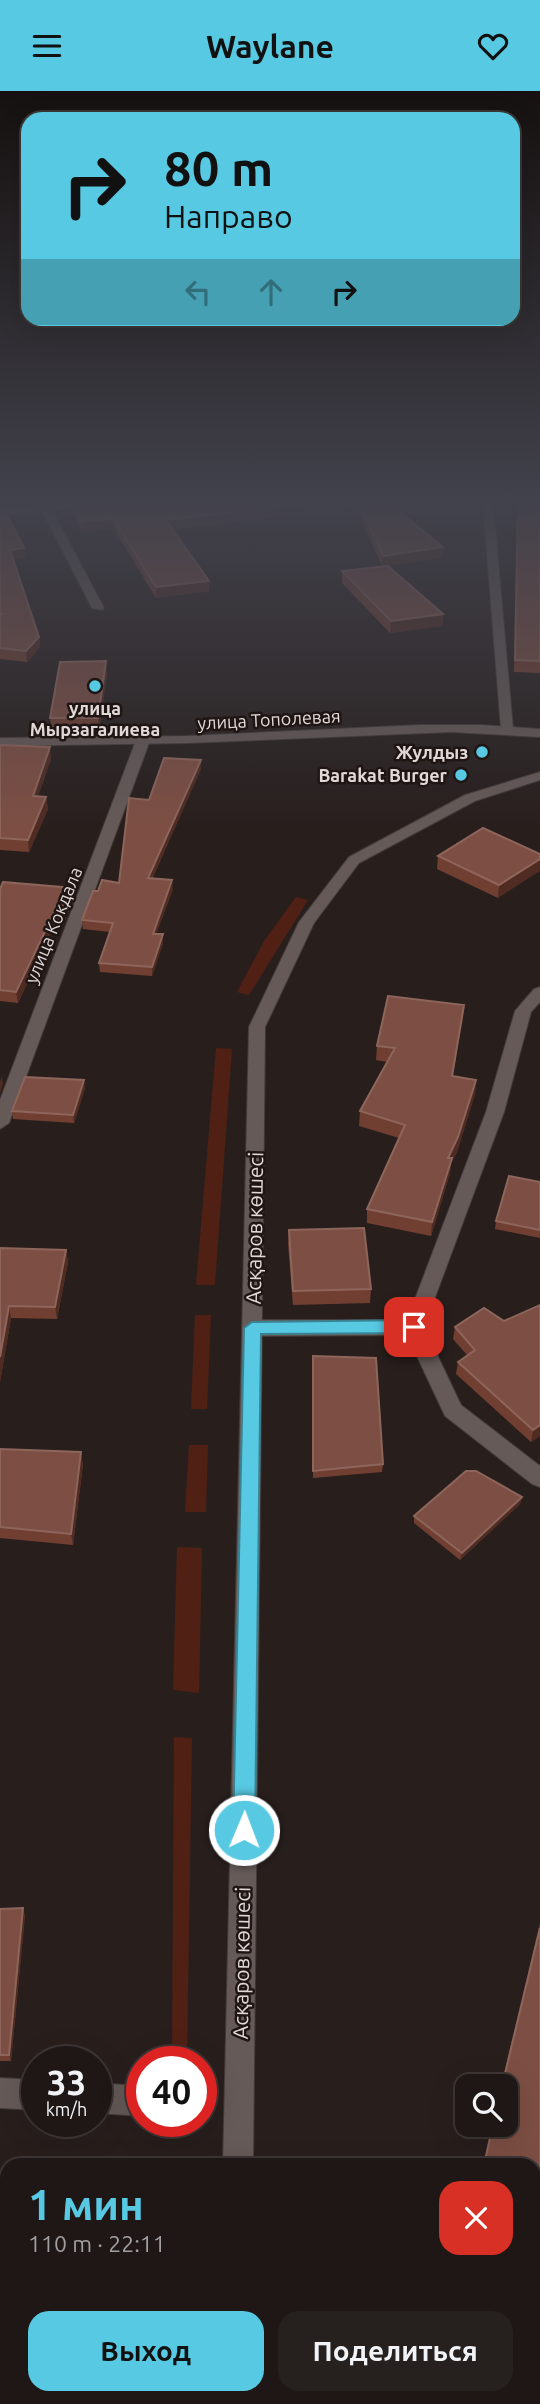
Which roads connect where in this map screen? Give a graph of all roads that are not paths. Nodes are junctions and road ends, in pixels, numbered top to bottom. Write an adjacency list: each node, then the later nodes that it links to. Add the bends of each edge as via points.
1 (497, 611): 2 (street)
2 (507, 729): 3 (street, улица Тополевая); 5 (street, улица Тополевая)
3 (540, 733)
4 (0, 742): 5 (street, улица Тополевая)
5 (142, 743): 8 (street, улица Кокдала)
6 (540, 776): 10 (street, Асқаров көшесі, via 470,798 355,860 307,922 257,1027)
7 (540, 992): 9 (street, via 523,1011 495,1112)
8 (0, 1123)
9 (414, 1327): 10 (street); 11 (street, via 453,1410)
10 (252, 1328): 14 (street, Асқаров көшесі)
11 (540, 1478)
12 (0, 2093): 13 (street)
13 (21, 2094)
14 (238, 2158)

